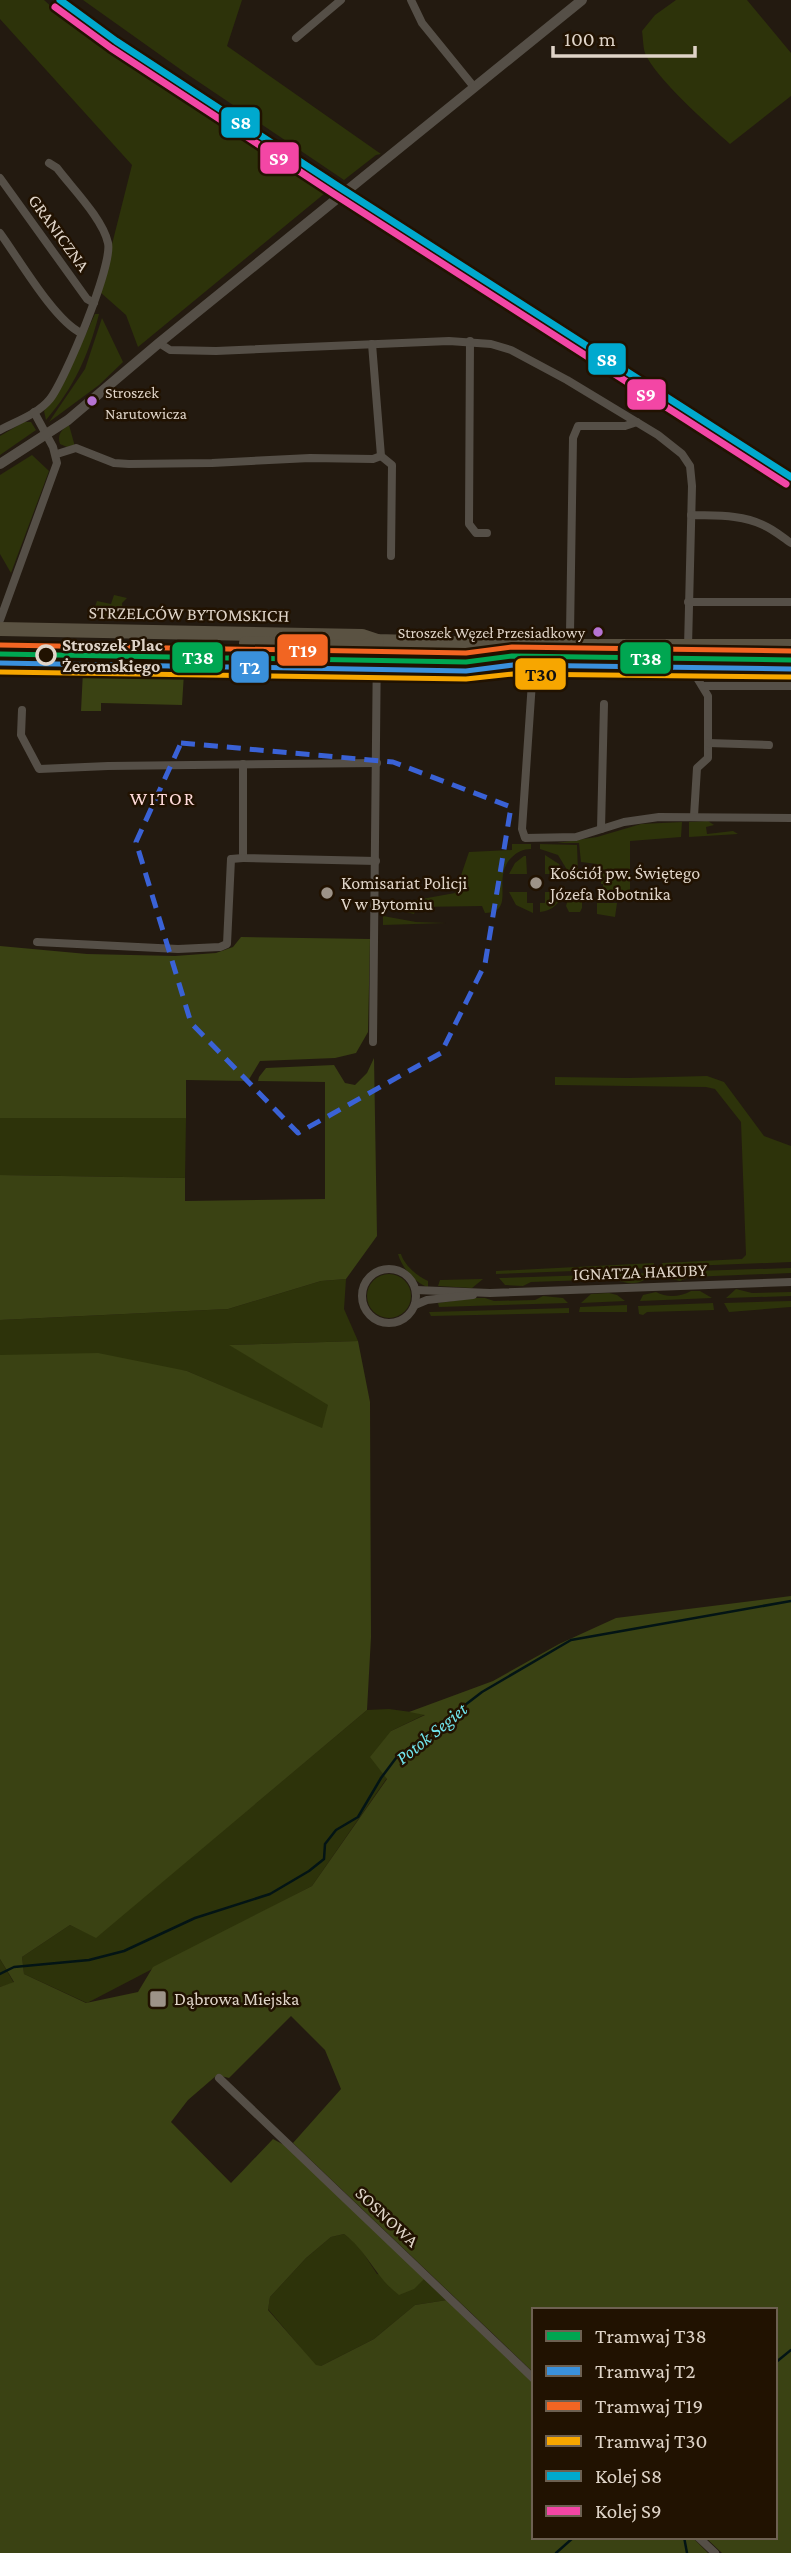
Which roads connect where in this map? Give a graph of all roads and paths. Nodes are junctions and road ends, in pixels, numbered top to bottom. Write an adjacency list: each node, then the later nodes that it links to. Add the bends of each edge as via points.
1 (341, 0): 4 (street)
2 (411, 0): 5 (street, via 422,23)
3 (582, 0): 5 (street)
4 (296, 38)
5 (474, 87): 12 (street)
6 (49, 163): 9 (street, GRANICZNA, via 57,167 107,240)
7 (0, 178): 9 (street, GRANICZNA)
8 (0, 233): 10 (street, via 55,310)
9 (94, 303): 10 (street, GRANICZNA)
10 (81, 334): 14 (street, GRANICZNA, via 61,383)
11 (470, 341): 13 (street); 15 (street, via 511,350); 22 (street, via 469,524 475,533)
12 (159, 343): 13 (street, via 170,350); 17 (street)
13 (372, 344): 19 (street)
14 (34, 412): 16 (street, GRANICZNA); 17 (street)
15 (637, 422): 21 (street, via 682,454 690,466); 29 (street, via 578,426 573,438)
16 (0, 430)
17 (46, 434): 18 (street); 20 (street)
18 (57, 454): 19 (street, via 76,448 114,463 130,464); 27 (street)
19 (382, 456): 24 (street, via 392,465)
20 (4, 460)
21 (691, 515): 23 (street, via 763,524); 25 (street)
22 (487, 533)
23 (791, 543)
24 (391, 556)
25 (688, 602): 26 (street); 33 (street)
26 (791, 603)
27 (0, 620)
28 (0, 629): 31 (highway, STRZELCÓW BYTOMSKICH, via 362,636)
29 (570, 634)
30 (0, 639): 31 (highway, STRZELCÓW BYTOMSKICH, via 350,648)
31 (377, 641): 33 (highway, STRZELCÓW BYTOMSKICH); 41 (street)
32 (791, 646): 33 (highway, STRZELCÓW BYTOMSKICH)
33 (688, 647): 35 (street)
34 (532, 682): 45 (street, via 525,838 576,837)
35 (702, 686): 36 (street); 39 (street, via 708,696)
36 (791, 686)
37 (604, 704): 45 (street)
38 (22, 710): 42 (street, via 21,735 39,769)
39 (708, 743): 40 (street); 43 (street, via 708,758 697,768)
40 (768, 745)
41 (377, 763): 42 (street); 47 (street)
42 (243, 764): 46 (street)
43 (694, 816): 44 (street); 45 (street, via 659,817)
44 (791, 818)
45 (601, 829)
46 (243, 858): 47 (street); 48 (street, via 231,859 227,944 220,947)
47 (376, 861): 49 (street)
48 (37, 942)
49 (373, 1042)
50 (791, 1282): 52 (street, IGNATZA HAKUBY)
51 (416, 1290): 52 (street, IGNATZA HAKUBY); 53 (street); 53 (street, via 404,1272 385,1269 367,1279 362,1294 368,1314 387,1323 406,1317)
52 (490, 1293): 53 (street, IGNATZA HAKUBY)
53 (415, 1305)
54 (219, 2078): 55 (street, SOSNOWA)
55 (532, 2377)
56 (700, 2539): 57 (street)
57 (715, 2553)

